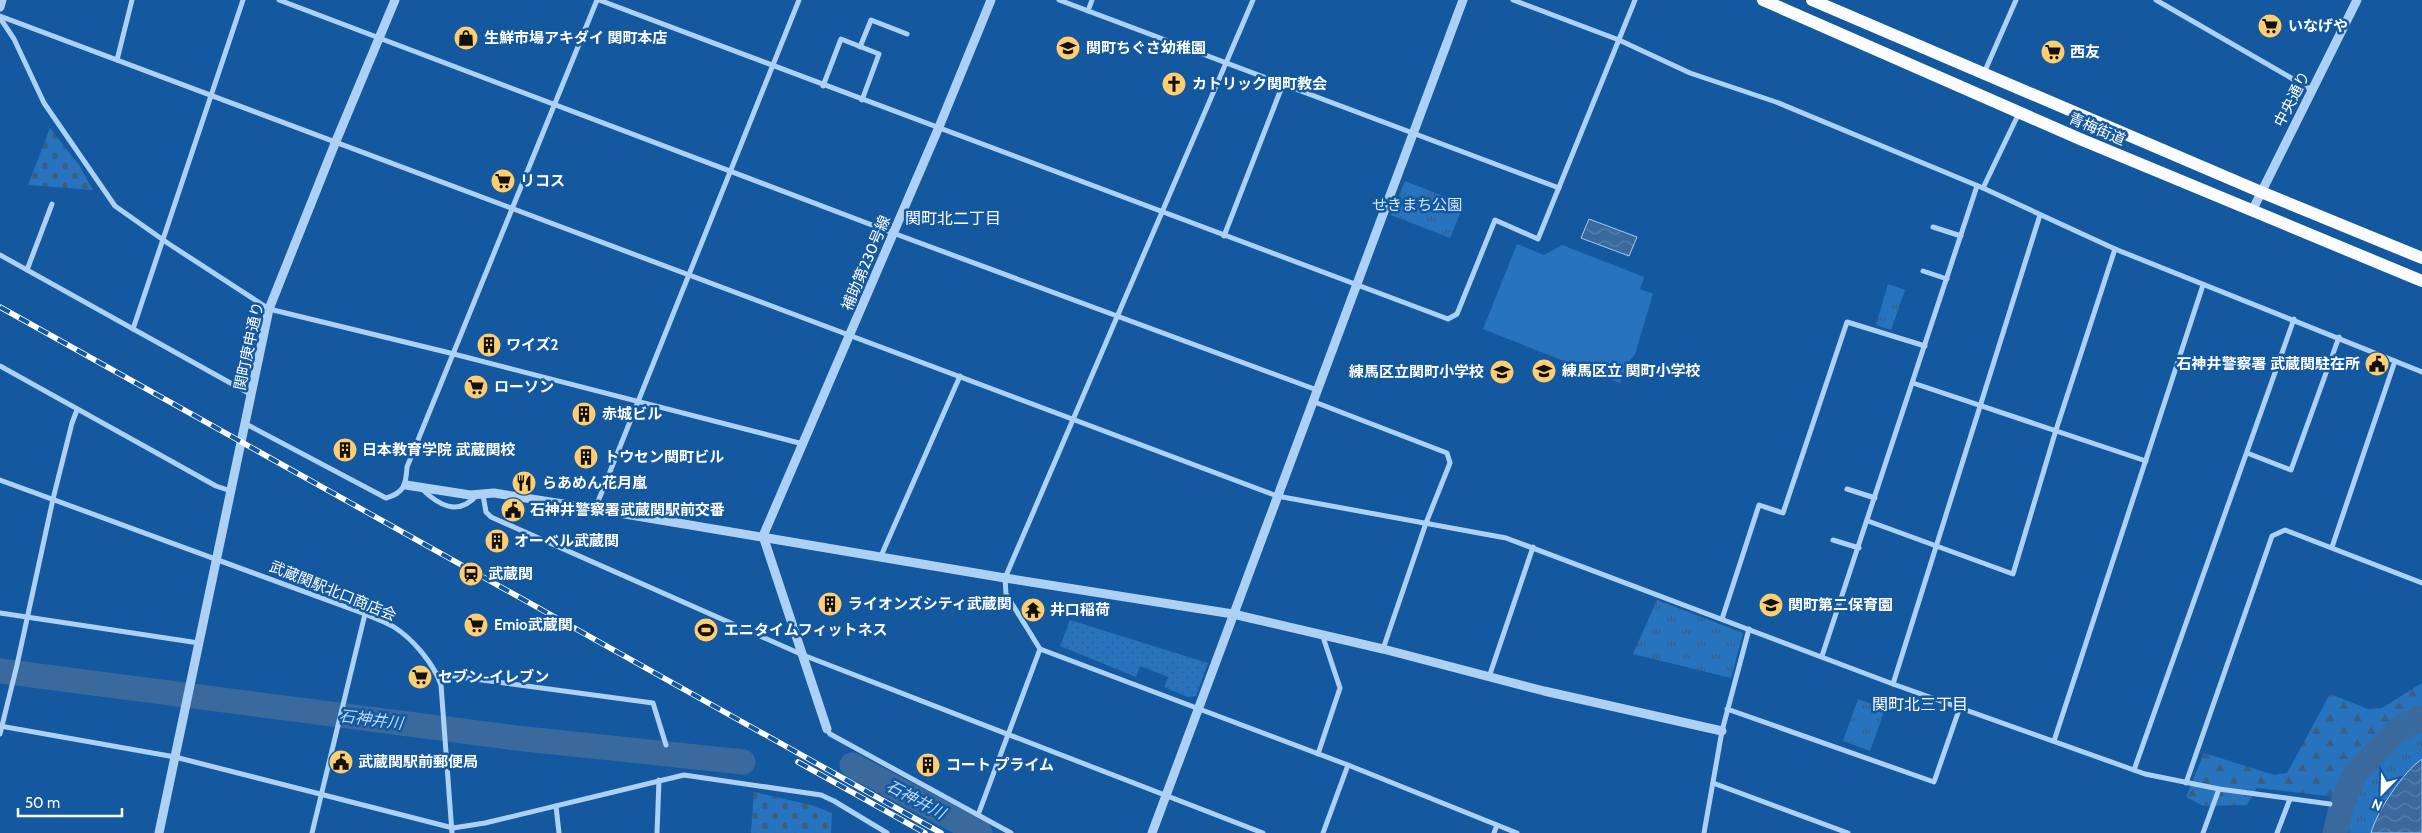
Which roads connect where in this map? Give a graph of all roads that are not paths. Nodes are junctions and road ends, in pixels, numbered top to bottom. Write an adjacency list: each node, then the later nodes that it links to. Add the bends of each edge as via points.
1 (2, 0): 20 (street)
2 (132, 0): 27 (street)
3 (243, 0): 34 (street)
4 (279, 0): 24 (street)
5 (395, 0): 24 (street, 関町庚申通り)
6 (598, 0): 29 (street); 36 (street)
7 (799, 0): 29 (street)
8 (991, 0): 38 (street, 補助第230号線)
9 (1059, 0): 21 (street)
10 (1092, 0): 21 (street)
11 (1253, 0): 28 (street)
12 (1463, 0): 39 (street)
13 (1513, 0): 25 (street)
14 (1635, 0): 25 (street)
15 (1763, 0): 37 (main road, 青梅街道)
16 (1812, 0): 30 (main road, 青梅街道)
17 (2016, 0): 30 (street)
18 (2156, 0): 33 (street)
19 (2357, 0): 33 (street, 中央通り)
20 (0, 7)
21 (1088, 11): 28 (street)
22 (0, 17): 27 (street); 56 (street, via 44,103 106,194 115,206)
23 (907, 34): 26 (street, via 870,20)
24 (380, 37): 36 (street); 40 (street, 関町庚申通り)
25 (1619, 40): 43 (street, via 1690,73 1776,102); 44 (street)
26 (860, 47): 32 (street, via 841,39); 35 (street, via 879,54)
27 (117, 60): 34 (street)
28 (1227, 63): 31 (street); 50 (street)
29 (772, 66): 32 (street); 41 (street)
30 (1984, 74): 42 (main road, 青梅街道)
31 (1283, 84): 39 (street); 54 (street)
32 (823, 86): 35 (street)
33 (2312, 90): 45 (street, 中央通り)
34 (211, 95): 40 (street); 56 (street)
35 (862, 100): 38 (street)
36 (556, 105): 41 (street); 48 (street)
37 (2019, 113): 43 (street); 46 (main road, 青梅街道)
38 (939, 128): 50 (street); 53 (street, 補助第230号線)
39 (1413, 133): 44 (street); 65 (street)
40 (336, 141): 48 (street); 67 (street, 関町庚申通り)
41 (731, 170): 53 (street); 62 (street)
42 (2217, 173): 45 (main road, 青梅街道); 46 (main road)
43 (1980, 187): 51 (street); 55 (street)
44 (1560, 188): 65 (street, via 1538,239 1495,220 1457,314 1448,319)
45 (2261, 192): 49 (street, 中央通り); 59 (main road, 青梅街道)
46 (2208, 193): 49 (main road, 青梅街道)
47 (52, 204): 60 (street)
48 (512, 209): 62 (street); 74 (street)
49 (2252, 211): 64 (main road, 青梅街道)
50 (1162, 212): 54 (street); 68 (street)
51 (2040, 215): 57 (street); 84 (street)
52 (1933, 227): 55 (street)
53 (893, 233): 68 (street); 71 (street, 補助第230号線)
54 (1224, 236): 65 (street)
55 (1961, 236): 63 (street)
56 (163, 240): 67 (street); 70 (street)
57 (2115, 249): 66 (street); 88 (street)
58 (0, 255): 60 (street)
59 (2422, 258)
60 (27, 270): 70 (street)
61 (1923, 271): 63 (street)
62 (690, 274): 71 (street); 82 (street)
63 (1947, 279): 73 (street)
64 (2422, 281)
65 (1356, 285): 80 (street)
66 (2203, 285): 69 (street); 91 (street)
67 (269, 309): 74 (street); 81 (street, 関町庚申通り)
68 (1118, 315): 80 (street); 86 (street)
69 (2294, 319): 72 (street); 90 (street)
70 (133, 329): 81 (street)
71 (850, 335): 78 (street); 89 (street, 補助第230号線)
72 (2339, 337): 75 (street); 90 (street, via 2291,470)
73 (1925, 346): 79 (street); 118 (street, via 1847,322 1783,513 1759,505)
74 (453, 354): 82 (street); 93 (street, via 407,467)
75 (2395, 362): 77 (street); 109 (street)
76 (0, 366): 85 (street)
77 (2422, 372)
78 (960, 376): 86 (street); 110 (street)
79 (1913, 383): 84 (street); 99 (street)
80 (1316, 390): 83 (street)
81 (252, 395): 87 (street, 関町庚申通り)
82 (638, 401): 89 (street); 101 (street)
83 (1312, 402): 98 (street); 103 (street, via 1447,453 1450,463)
84 (1979, 406): 88 (street); 106 (street)
85 (77, 410): 96 (street, via 216,486); 100 (street)
86 (1073, 419): 98 (street); 112 (street)
87 (246, 424): 93 (street, via 386,498 397,495); 96 (street, 関町庚申通り)
88 (2056, 430): 91 (street); 106 (street, via 2013,574)
89 (804, 444): 104 (street, 補助第230号線)
90 (2247, 453): 142 (street)
91 (2146, 461): 137 (street)
92 (0, 480): 100 (street, 武蔵関駅北口商店会)
93 (406, 485): 94 (street)
94 (419, 487): 97 (street); 97 (street, via 433,500 454,508 462,508)
95 (1847, 489): 99 (street)
96 (232, 491): 111 (street, 関町庚申通り)
97 (480, 495): 101 (street, via 494,493); 124 (street, via 491,517)
98 (1277, 496): 103 (street); 116 (street)
99 (1875, 498): 102 (street)
100 (53, 500): 111 (street, 武蔵関駅北口商店会); 117 (street)
101 (595, 509): 104 (street)
102 (1868, 521): 106 (street); 108 (street)
103 (1426, 523): 107 (street, via 1506,538); 123 (street)
104 (763, 536): 110 (street); 124 (street)
105 (1833, 540): 108 (street)
106 (1936, 545): 128 (street)
107 (1533, 547): 118 (street); 127 (street)
108 (1858, 548): 125 (street)
109 (2332, 548): 113 (street); 145 (street, via 2285,530 2272,536)
110 (881, 556): 112 (street)
111 (217, 559): 115 (street, 武蔵関駅北口商店会); 121 (street, 関町庚申通り)
112 (1005, 578): 116 (street); 122 (street, via 1006,594)
113 (2422, 583)
114 (0, 613): 117 (street)
115 (365, 614): 126 (street, 武蔵関駅北口商店会, via 394,627); 147 (street)
116 (1233, 614): 120 (street); 130 (street)
117 (27, 616): 121 (street); 132 (street, via 18,665)
118 (1722, 619): 119 (street)
119 (1749, 628): 125 (street); 131 (street)
120 (1322, 634): 123 (street); 139 (street, via 1340,688)
121 (199, 643): 140 (street, 関町庚申通り)
122 (1040, 648): 130 (street); 136 (street)
123 (1383, 649): 127 (street)
124 (803, 655): 133 (street); 136 (street)
125 (1822, 656): 128 (street)
126 (437, 674): 138 (street, via 653,703); 154 (street, 武蔵関駅北口商店会, via 441,685)
127 (1489, 677): 134 (street)
128 (1893, 684): 129 (street)
129 (1960, 707): 131 (street, via 1934,782); 137 (street)
130 (1198, 709): 139 (street); 148 (street)
131 (1727, 709): 134 (street)
132 (1, 726): 135 (street); 140 (street)
133 (827, 729): 152 (street, via 830,734)
134 (1722, 731): 144 (street)
135 (0, 734)
136 (1008, 734): 148 (street); 152 (street)
137 (2054, 741): 142 (street)
138 (666, 745)
139 (1318, 754): 141 (street)
140 (175, 757): 147 (street); 155 (street)
141 (1348, 765): 153 (street); 163 (street)
142 (2134, 770): 145 (street)
143 (659, 780): 151 (street); 158 (street); 159 (street, via 684,775 821,795)
144 (1713, 783): 166 (street); 167 (street)
145 (2186, 783): 146 (street)
146 (2219, 789): 149 (street); 168 (street)
147 (321, 794): 154 (street); 156 (street)
148 (1166, 795): 161 (street); 162 (street)
149 (2290, 799): 150 (street); 169 (street)
150 (2330, 804)
151 (556, 806): 154 (street); 157 (street)
152 (978, 815): 160 (street)
153 (1497, 825): 164 (street); 165 (street)
154 (452, 830)
155 (159, 833)
156 (312, 833)
157 (559, 833)
158 (657, 833)
159 (887, 833)
160 (1011, 833)
161 (1152, 833)
162 (1264, 833)
163 (1323, 833)
164 (1494, 833)
165 (1517, 833)
166 (1704, 833)
167 (1848, 833)
168 (2203, 833)
169 (2277, 833)

